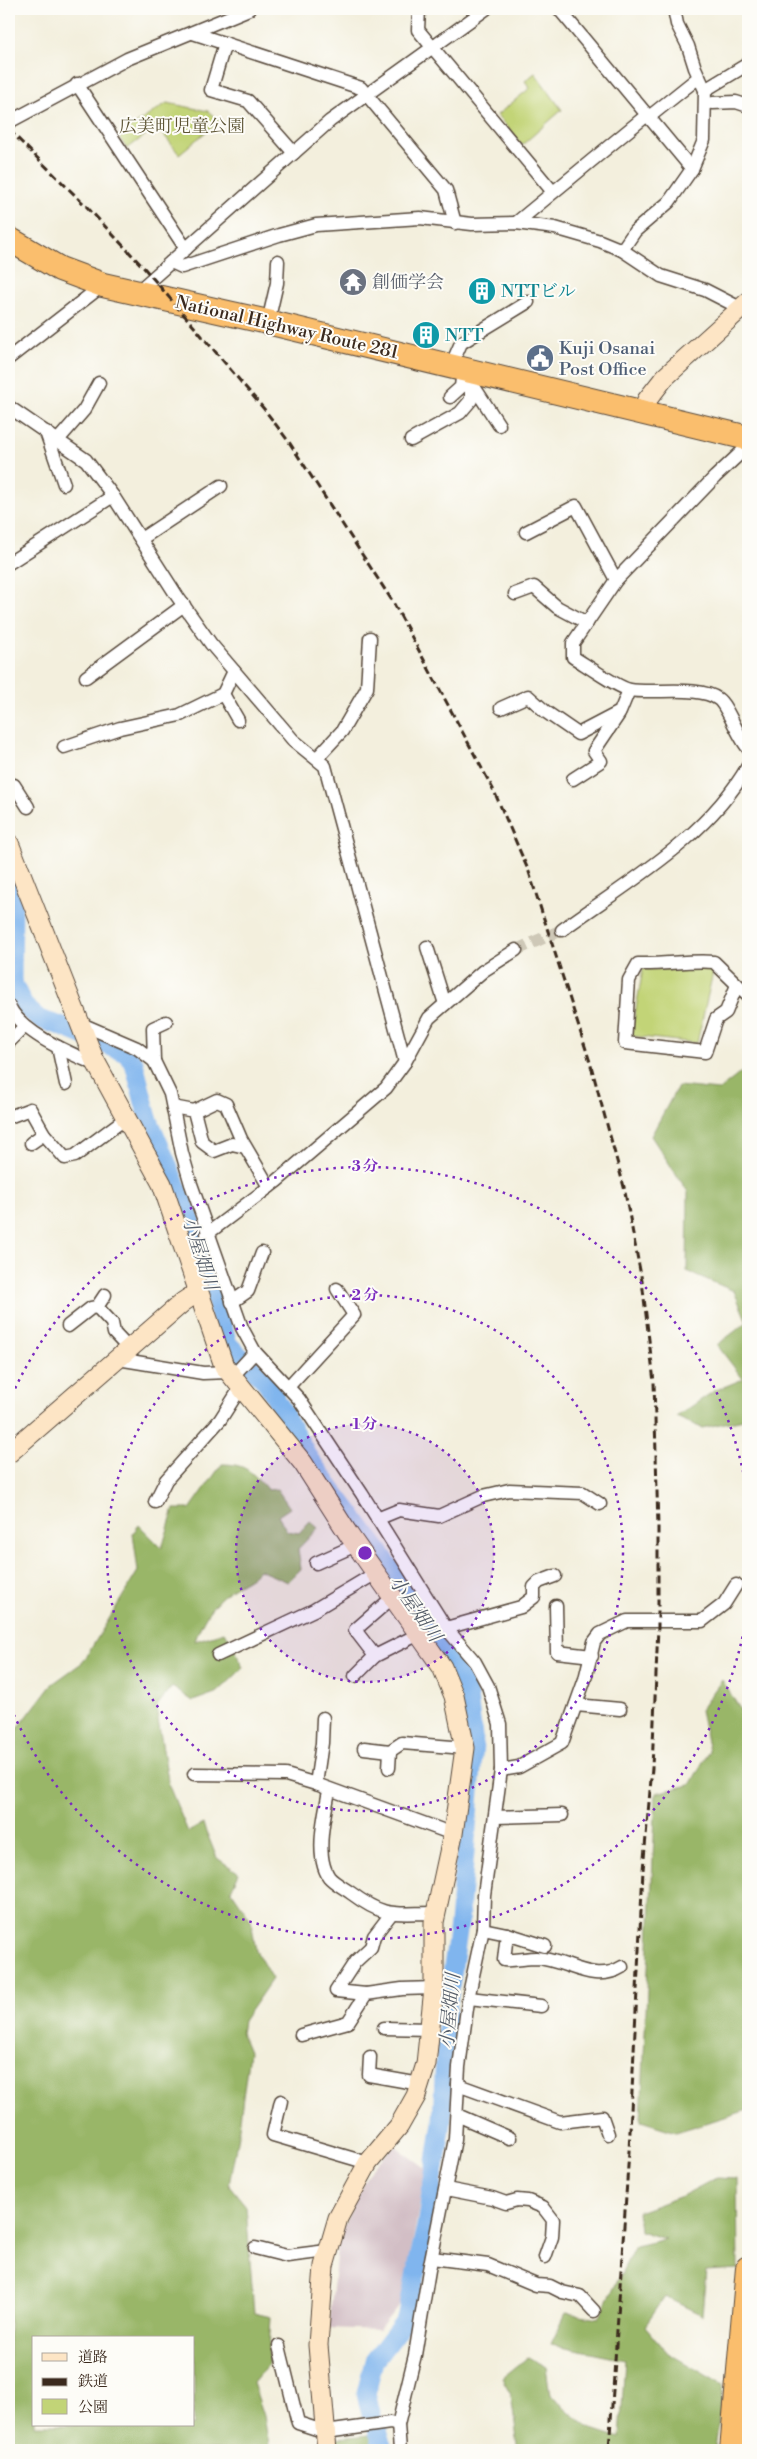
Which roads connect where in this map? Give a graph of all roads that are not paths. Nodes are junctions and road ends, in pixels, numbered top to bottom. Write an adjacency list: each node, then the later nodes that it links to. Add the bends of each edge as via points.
1 (248, 9): 6 (street)
2 (419, 9): 8 (street, via 418,30)
3 (486, 9): 8 (street)
4 (559, 9): 16 (street)
5 (674, 9): 10 (street)
6 (193, 33): 7 (street); 11 (street)
7 (224, 43): 13 (street, via 361,88); 18 (street, via 211,90 248,101)
8 (434, 47): 13 (street); 20 (street)
9 (748, 64): 12 (street)
10 (698, 77): 12 (street); 16 (street)
11 (77, 84): 17 (street); 24 (street)
12 (705, 90): 19 (street, via 704,140)
13 (367, 95): 18 (street); 21 (street, via 446,190)
14 (713, 104): 15 (street, via 736,102)
15 (748, 106)
16 (648, 116): 19 (street); 20 (street)
17 (10, 118)
18 (294, 152): 24 (street)
19 (692, 169): 25 (street, via 669,202 635,231)
20 (553, 192): 22 (street)
21 (455, 223): 22 (street); 27 (street, via 420,218 316,226 182,267)
22 (516, 223): 25 (street, via 555,228)
23 (9, 239): 28 (highway, National Highway Route 281, via 60,269)
24 (186, 249): 27 (street)
25 (622, 250): 31 (street, via 661,276)
26 (278, 261): 32 (street, via 277,283)
27 (171, 262): 29 (street)
28 (103, 285): 29 (highway, National Highway Route 281); 33 (street)
29 (137, 292): 32 (highway, National Highway Route 281)
30 (528, 302): 34 (street, via 461,343)
31 (745, 307): 38 (street, via 665,376 647,400)
32 (268, 322): 34 (highway, National Highway Route 281)
33 (9, 358)
34 (462, 373): 36 (street, via 461,386); 38 (highway, National Highway Route 281); 39 (street); 43 (street, via 471,400 460,413)
35 (99, 383): 42 (street, via 84,410)
36 (450, 398)
37 (9, 407): 40 (street)
38 (642, 413): 41 (highway, National Highway Route 281)
39 (499, 424)
40 (46, 432): 42 (street); 45 (street)
41 (748, 438)
42 (58, 440): 47 (street, via 86,460)
43 (411, 440)
44 (748, 446): 51 (street)
45 (64, 484)
46 (221, 486): 49 (street)
47 (114, 496): 49 (street); 50 (street)
48 (526, 532): 51 (street, via 576,506)
49 (140, 539): 53 (street)
50 (9, 563)
51 (616, 580): 54 (street)
52 (515, 594): 54 (street, via 534,586 557,607)
53 (184, 605): 56 (street); 57 (street)
54 (587, 623): 58 (street, via 573,643 573,658)
55 (370, 638): 65 (street, via 367,688 342,731)
56 (234, 671): 59 (street); 65 (street, via 293,740)
57 (86, 677)
58 (629, 690): 61 (street); 64 (street, via 675,691 715,697 720,700 740,740)
59 (223, 694): 62 (street); 63 (street, via 180,715 120,728)
60 (501, 708): 61 (street, via 528,696 578,734)
61 (620, 712): 67 (street, via 594,751 601,761)
62 (238, 720)
63 (64, 747)
64 (748, 748)
65 (317, 758): 85 (street, via 325,766)
66 (748, 766): 71 (street, via 735,789 684,841)
67 (573, 779)
68 (9, 786): 69 (street, via 14,784)
69 (28, 807)
70 (9, 843): 80 (street)
71 (562, 930)
72 (427, 947): 76 (street)
73 (516, 950): 76 (street, via 483,971)
74 (737, 985): 74 (street, via 714,962 694,960 663,965 638,964 629,980 625,1043 705,1052 716,1019 726,1012); 75 (street)
75 (748, 995)
76 (445, 1004): 85 (street, via 429,1018)
77 (9, 1006): 79 (street)
78 (166, 1022): 83 (street, via 153,1028)
79 (25, 1026): 81 (street); 82 (street)
80 (81, 1027): 83 (street, via 137,1048); 84 (street)
81 (9, 1042)
82 (58, 1047): 84 (street); 86 (street)
83 (154, 1061): 87 (street)
84 (95, 1062): 90 (street)
85 (405, 1062): 94 (street, via 386,1088)
86 (66, 1084)
87 (173, 1107): 88 (street); 95 (street, via 182,1153)
88 (194, 1111): 93 (street, via 202,1142 214,1152 232,1144); 93 (street, via 217,1100 226,1104)
89 (9, 1117): 91 (street, via 30,1109)
90 (126, 1118): 91 (street, via 75,1156 65,1158); 98 (street, via 162,1184)
91 (44, 1134): 92 (street)
92 (31, 1143)
93 (245, 1147): 94 (street)
94 (269, 1187): 95 (street)
95 (208, 1234): 100 (street)
96 (262, 1252): 100 (street, via 248,1291)
97 (336, 1289): 106 (street, via 354,1315)
98 (198, 1292): 103 (street); 105 (street, via 224,1366)
99 (105, 1295): 101 (street)
100 (232, 1302): 104 (street)
101 (97, 1307): 102 (street); 103 (street, via 112,1323)
102 (68, 1326)
103 (123, 1354): 105 (street, via 203,1374); 107 (street)
104 (253, 1355): 105 (street); 106 (street)
105 (235, 1377): 108 (street, via 220,1420 166,1480); 111 (street, via 303,1462)
106 (288, 1388): 110 (street, via 299,1399)
107 (9, 1453)
108 (155, 1502)
109 (600, 1504): 110 (street, via 583,1493 509,1490 483,1496 439,1516 399,1510)
110 (377, 1519): 118 (street)
111 (356, 1545): 112 (street); 113 (street)
112 (316, 1563)
113 (376, 1573): 116 (street); 120 (street, via 314,1610)
114 (555, 1576): 118 (street, via 539,1582 534,1587 534,1597 521,1607)
115 (736, 1585): 122 (street, via 724,1604 702,1621 628,1622 600,1634 594,1642)
116 (393, 1597): 119 (street); 121 (street, via 355,1630)
117 (556, 1606): 122 (street, via 557,1652)
118 (446, 1628): 131 (street, via 474,1662 488,1686 500,1724)
119 (419, 1634): 121 (street); 128 (street, via 442,1667 454,1696)
120 (218, 1656)
121 (375, 1656): 123 (street)
122 (592, 1656): 124 (street)
123 (354, 1676)
124 (576, 1706): 125 (street); 131 (street, via 562,1743 519,1767)
125 (620, 1709)
126 (323, 1718): 133 (street)
127 (364, 1748): 129 (street)
128 (466, 1748): 129 (street, via 402,1743); 137 (street)
129 (390, 1751): 130 (street)
130 (389, 1768)
131 (501, 1770): 136 (street)
132 (194, 1774): 133 (street, via 286,1775)
133 (316, 1784): 134 (street)
134 (329, 1791): 137 (street); 139 (street, via 322,1849 329,1877 381,1913)
135 (562, 1815): 136 (street)
136 (495, 1817): 140 (street)
137 (453, 1834): 138 (street)
138 (436, 1913): 139 (street); 144 (street)
139 (391, 1914): 145 (street, via 374,1936 372,1947 355,1962 336,1991)
140 (483, 1929): 141 (street); 146 (street)
141 (507, 1934): 142 (street); 143 (street, via 504,1960 536,1958 590,1973 612,1973)
142 (545, 1946)
143 (622, 1966)
144 (434, 1988): 145 (street); 149 (street)
145 (366, 1994): 150 (street, via 348,2022)
146 (469, 1998): 147 (street); 153 (street)
147 (541, 2006)
148 (384, 2028): 149 (street)
149 (430, 2029): 152 (street)
150 (301, 2035)
151 (370, 2057): 152 (street, via 369,2075)
152 (420, 2084): 158 (street, via 399,2126)
153 (458, 2085): 155 (street); 156 (street, via 560,2122 602,2117)
154 (281, 2101): 158 (street, via 273,2135)
155 (456, 2115): 157 (street); 159 (street)
156 (608, 2134)
157 (510, 2138)
158 (368, 2163): 161 (street, via 338,2218)
159 (446, 2189): 162 (street, via 506,2203 528,2201 542,2207 553,2220 552,2237); 163 (street)
160 (256, 2248): 161 (street, via 288,2256)
161 (327, 2251): 168 (street, via 318,2345)
162 (545, 2257)
163 (432, 2258): 165 (street, via 488,2265 536,2285 580,2296); 167 (street, via 415,2355)
164 (748, 2268): 170 (highway)
165 (594, 2311)
166 (279, 2346): 168 (street, via 298,2424)
167 (394, 2424): 168 (street, via 363,2427); 169 (street)
168 (326, 2441)
169 (400, 2450)
170 (732, 2450)

